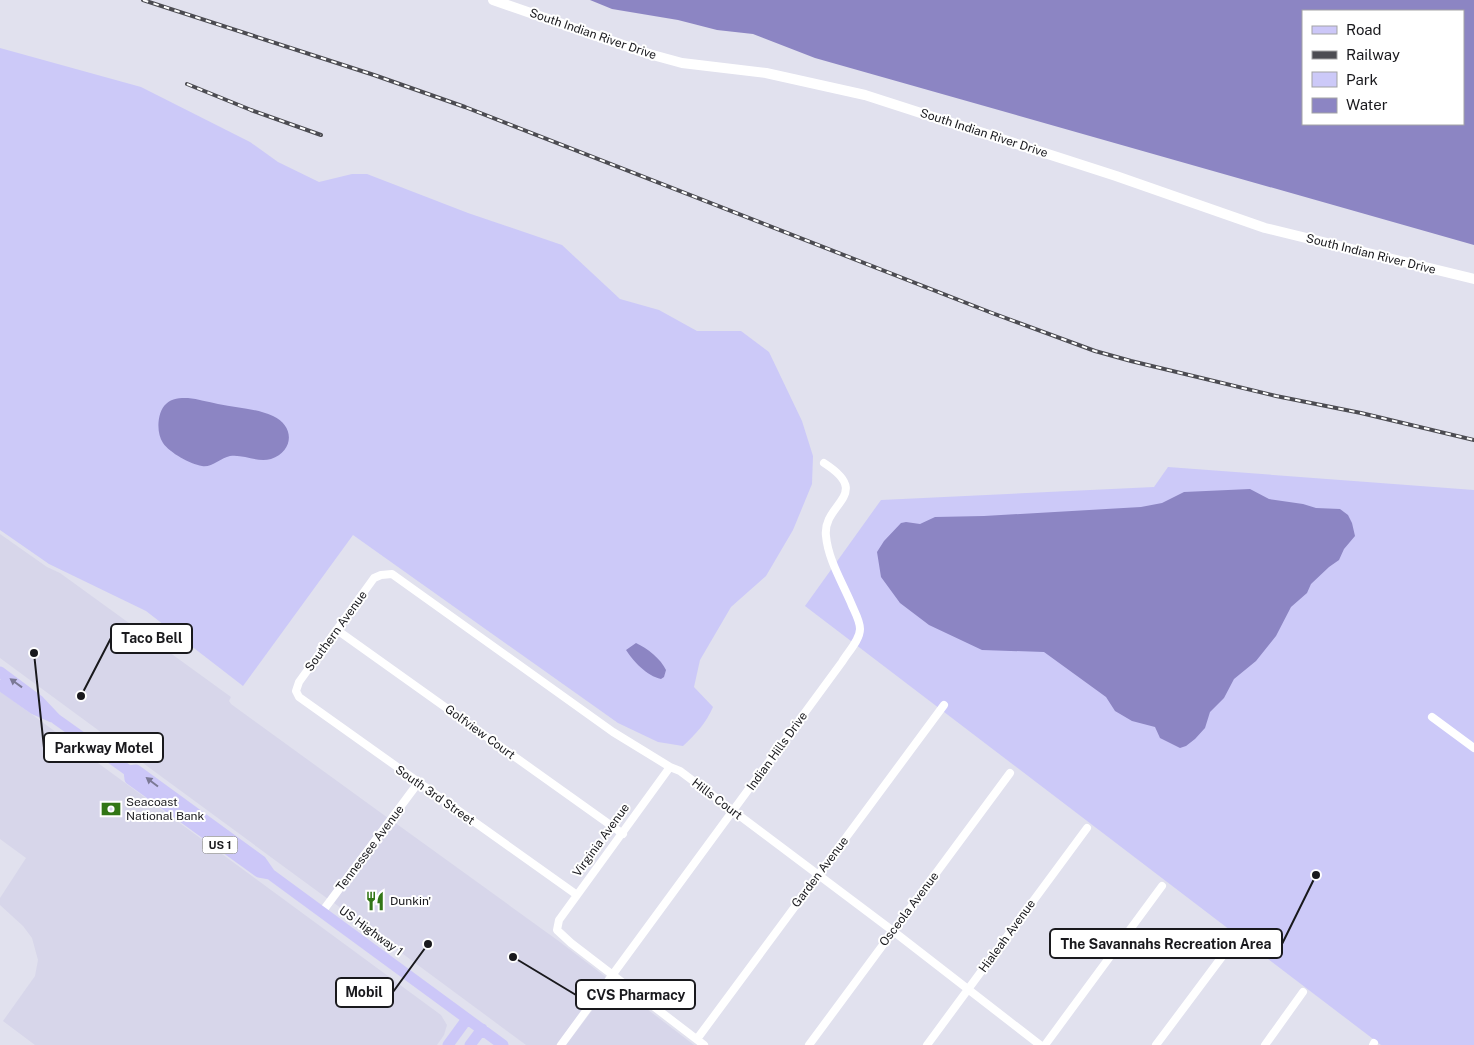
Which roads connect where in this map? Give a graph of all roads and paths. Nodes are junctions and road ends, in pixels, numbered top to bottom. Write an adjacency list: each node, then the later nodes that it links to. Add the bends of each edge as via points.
1 (492, 0): 2 (main road, South Indian River Drive, via 682,63 766,73 865,95 1265,228)
2 (1474, 279)
3 (824, 463): 16 (street, Indian Hills Drive, via 841,476 845,485 846,495 828,520 825,534 857,617 858,638)
4 (381, 575): 5 (street, Southern Avenue, via 374,578); 13 (street, Hills Court, via 392,574 613,732)
5 (337, 630): 8 (street, Southern Avenue); 18 (street, Golfview Court)
6 (0, 672): 11 (main road, US Highway 1 / US 1, one-way to 6, via 40,701)
7 (0, 685): 11 (main road, US Highway 1 / US 1, via 34,709)
8 (296, 690): 15 (street, South 3rd Street, via 299,697)
9 (944, 705): 19 (street, Garden Avenue)
10 (1432, 717): 12 (street)
11 (56, 719): 22 (main road, US Highway 1 / US 1, via 129,772 136,770 261,861 270,874)
12 (1474, 748)
13 (670, 767): 16 (street, Hills Court); 18 (street, Virginia Avenue)
14 (1010, 773): 23 (street, Osceola Avenue)
15 (418, 783): 21 (street, South 3rd Street); 22 (street, Tennessee Avenue)
16 (733, 811): 19 (street, Hills Court); 25 (street, Indian Hills Drive)
17 (1087, 828): 26 (street, Hialeah Avenue)
18 (623, 834): 21 (street, Virginia Avenue)
19 (818, 874): 23 (street, Hills Court); 30 (street, Garden Avenue)
20 (1162, 886): 39 (street)
21 (577, 895): 25 (street, Virginia Avenue, via 559,920 556,930)
22 (322, 912): 28 (main road, US Highway 1 / US 1)
23 (893, 931): 26 (street, Hills Court); 36 (street, Osceola Avenue)
24 (1233, 942): 40 (street)
25 (614, 976): 30 (street); 34 (street, Indian Hills Drive)
26 (968, 989): 37 (street, Hialeah Avenue); 38 (street, Hills Court)
27 (1303, 992): 41 (street)
28 (467, 1019): 29 (main road, US Highway 1 / US 1); 31 (main road)
29 (482, 1029): 32 (main road); 33 (main road, US Highway 1 / US 1)
30 (696, 1039): 35 (street)
31 (448, 1045)
32 (470, 1045)
33 (504, 1045)
34 (561, 1045)
35 (704, 1045)
36 (809, 1045)
37 (927, 1045)
38 (1040, 1045)
39 (1044, 1045)
40 (1156, 1045)
41 (1265, 1045)

